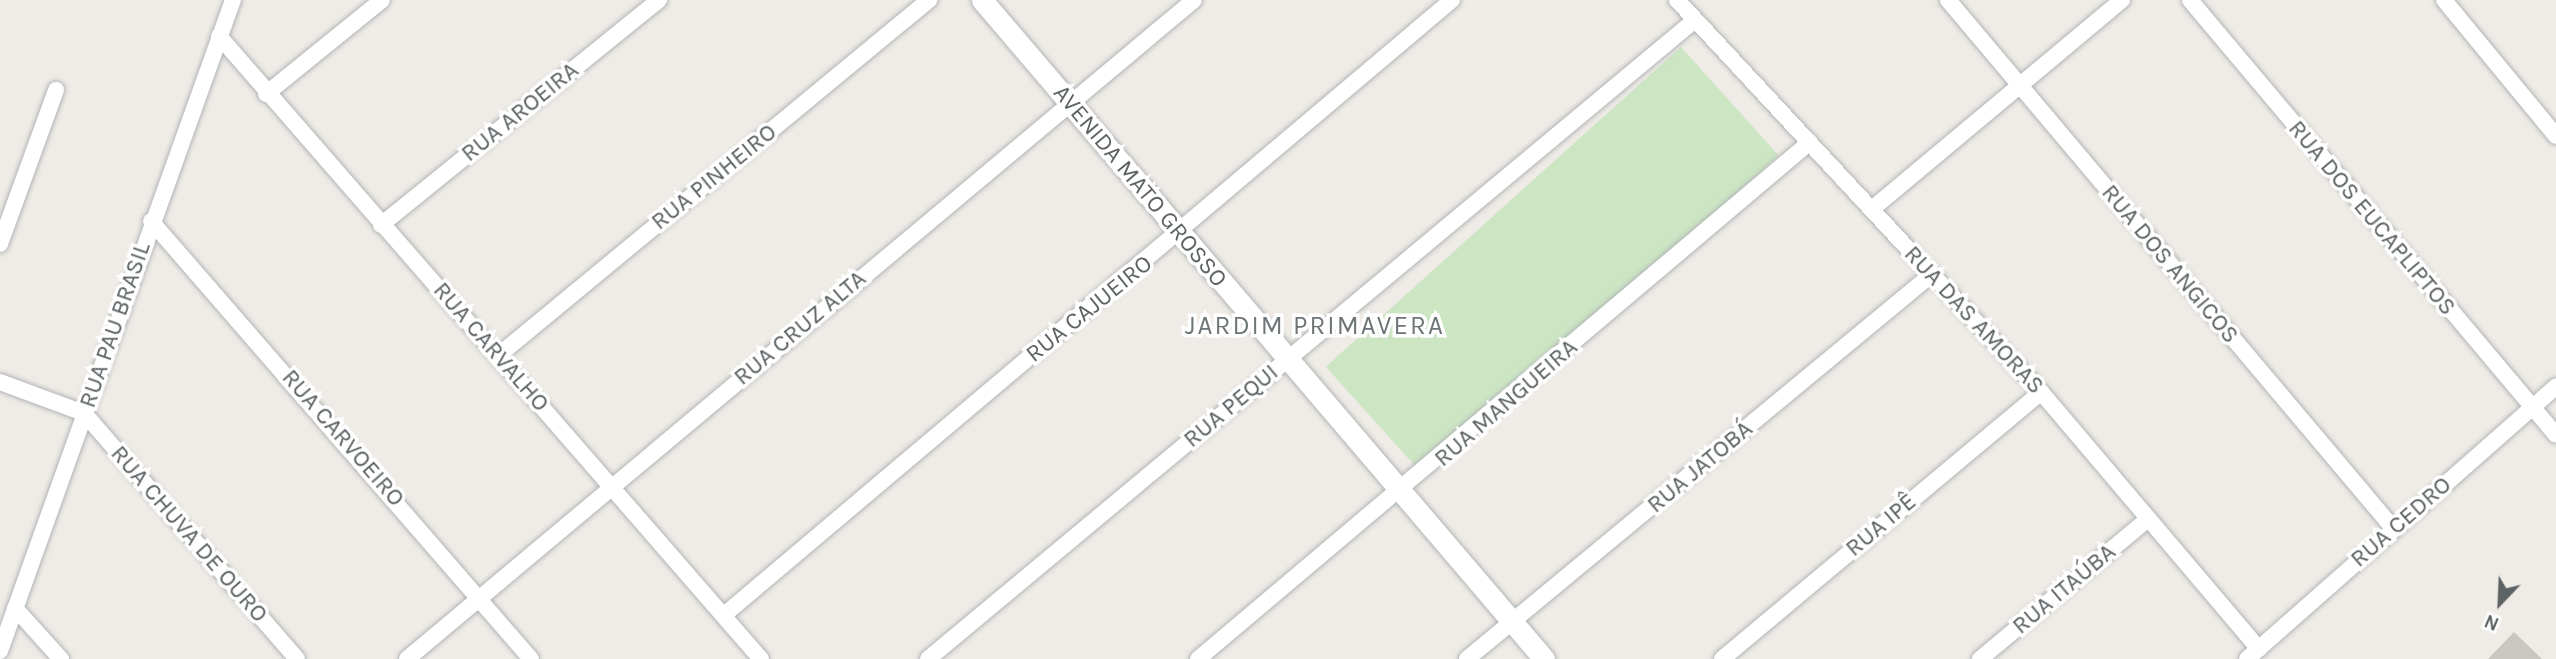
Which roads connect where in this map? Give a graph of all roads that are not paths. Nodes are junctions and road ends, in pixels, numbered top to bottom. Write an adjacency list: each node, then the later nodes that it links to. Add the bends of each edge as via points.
1 (233, 0): 14 (street, RUA PAU BRASIL)
2 (382, 0): 17 (street)
3 (659, 0): 23 (street, RUA AROEIRA)
4 (929, 0): 27 (street, RUA PINHEIRO)
5 (982, 0): 18 (street, AVENIDA MATO GROSSO)
6 (1194, 0): 18 (street, RUA CRUZ ALTA)
7 (1452, 0): 24 (street, RUA CAJUEIRO)
8 (1677, 0): 13 (street, RUA DAS AMORAS)
9 (1948, 0): 15 (street, RUA DOS ANGICOS)
10 (2122, 0): 15 (street)
11 (2190, 0): 32 (street, RUA DOS EUCAPLIPTOS)
12 (2444, 0): 19 (street)
13 (1695, 20): 20 (street, RUA DAS AMORAS); 28 (street, RUA PEQUI)
14 (219, 36): 17 (street, RUA CARVALHO); 22 (street, RUA PAU BRASIL)
15 (2020, 86): 21 (street); 38 (street, RUA DOS ANGICOS)
16 (56, 90): 25 (street)
17 (266, 94): 23 (street, RUA CARVALHO)
18 (1070, 104): 24 (street, AVENIDA MATO GROSSO); 35 (street, RUA CRUZ ALTA)
19 (2556, 136)
20 (1810, 142): 21 (street, RUA DAS AMORAS); 36 (street, RUA MANGUEIRA)
21 (1872, 209): 26 (street, RUA DAS AMORAS)
22 (151, 221): 33 (street, RUA PAU BRASIL); 39 (street, RUA CARVOEIRO)
23 (382, 225): 27 (street, RUA CARVALHO)
24 (1181, 234): 28 (street, AVENIDA MATO GROSSO); 41 (street, RUA CAJUEIRO)
25 (0, 244)
26 (1932, 274): 31 (street, RUA DAS AMORAS); 42 (street, RUA JATOBÁ)
27 (499, 355): 35 (street, RUA CARVALHO)
28 (1288, 359): 36 (street, AVENIDA MATO GROSSO); 50 (street, RUA PEQUI)
29 (0, 382): 33 (street, RUA CHUVA DE OURO)
30 (2556, 387): 32 (street, RUA CEDRO)
31 (2041, 391): 37 (street, RUA DAS AMORAS); 54 (street, RUA IPÊ)
32 (2531, 407): 34 (street, RUA DOS EUCAPLIPTOS); 38 (street, RUA CEDRO)
33 (84, 413): 40 (street, RUA PAU BRASIL); 46 (street, RUA CHUVA DE OURO)
34 (2556, 435)
35 (610, 485): 39 (street, RUA CRUZ ALTA); 41 (street, RUA CARVALHO)
36 (1402, 492): 42 (street, AVENIDA MATO GROSSO); 51 (street, RUA MANGUEIRA)
37 (2148, 519): 44 (street, RUA DAS AMORAS); 55 (street, RUA ITAÚBA)
38 (2393, 528): 44 (street, RUA CEDRO)
39 (480, 597): 47 (street, RUA CRUZ ALTA); 48 (street, RUA CARVOEIRO)
40 (15, 608): 43 (street, RUA PAU BRASIL); 45 (street)
41 (724, 615): 49 (street, RUA CARVALHO)
42 (1512, 622): 52 (street, RUA JATOBÁ); 53 (street, AVENIDA MATO GROSSO)
43 (0, 651)
44 (2253, 654)
45 (61, 659)
46 (297, 659)
47 (407, 659)
48 (531, 659)
49 (761, 659)
50 (928, 659)
51 (1198, 659)
52 (1467, 659)
53 (1544, 659)
54 (1722, 659)
55 (1980, 659)

